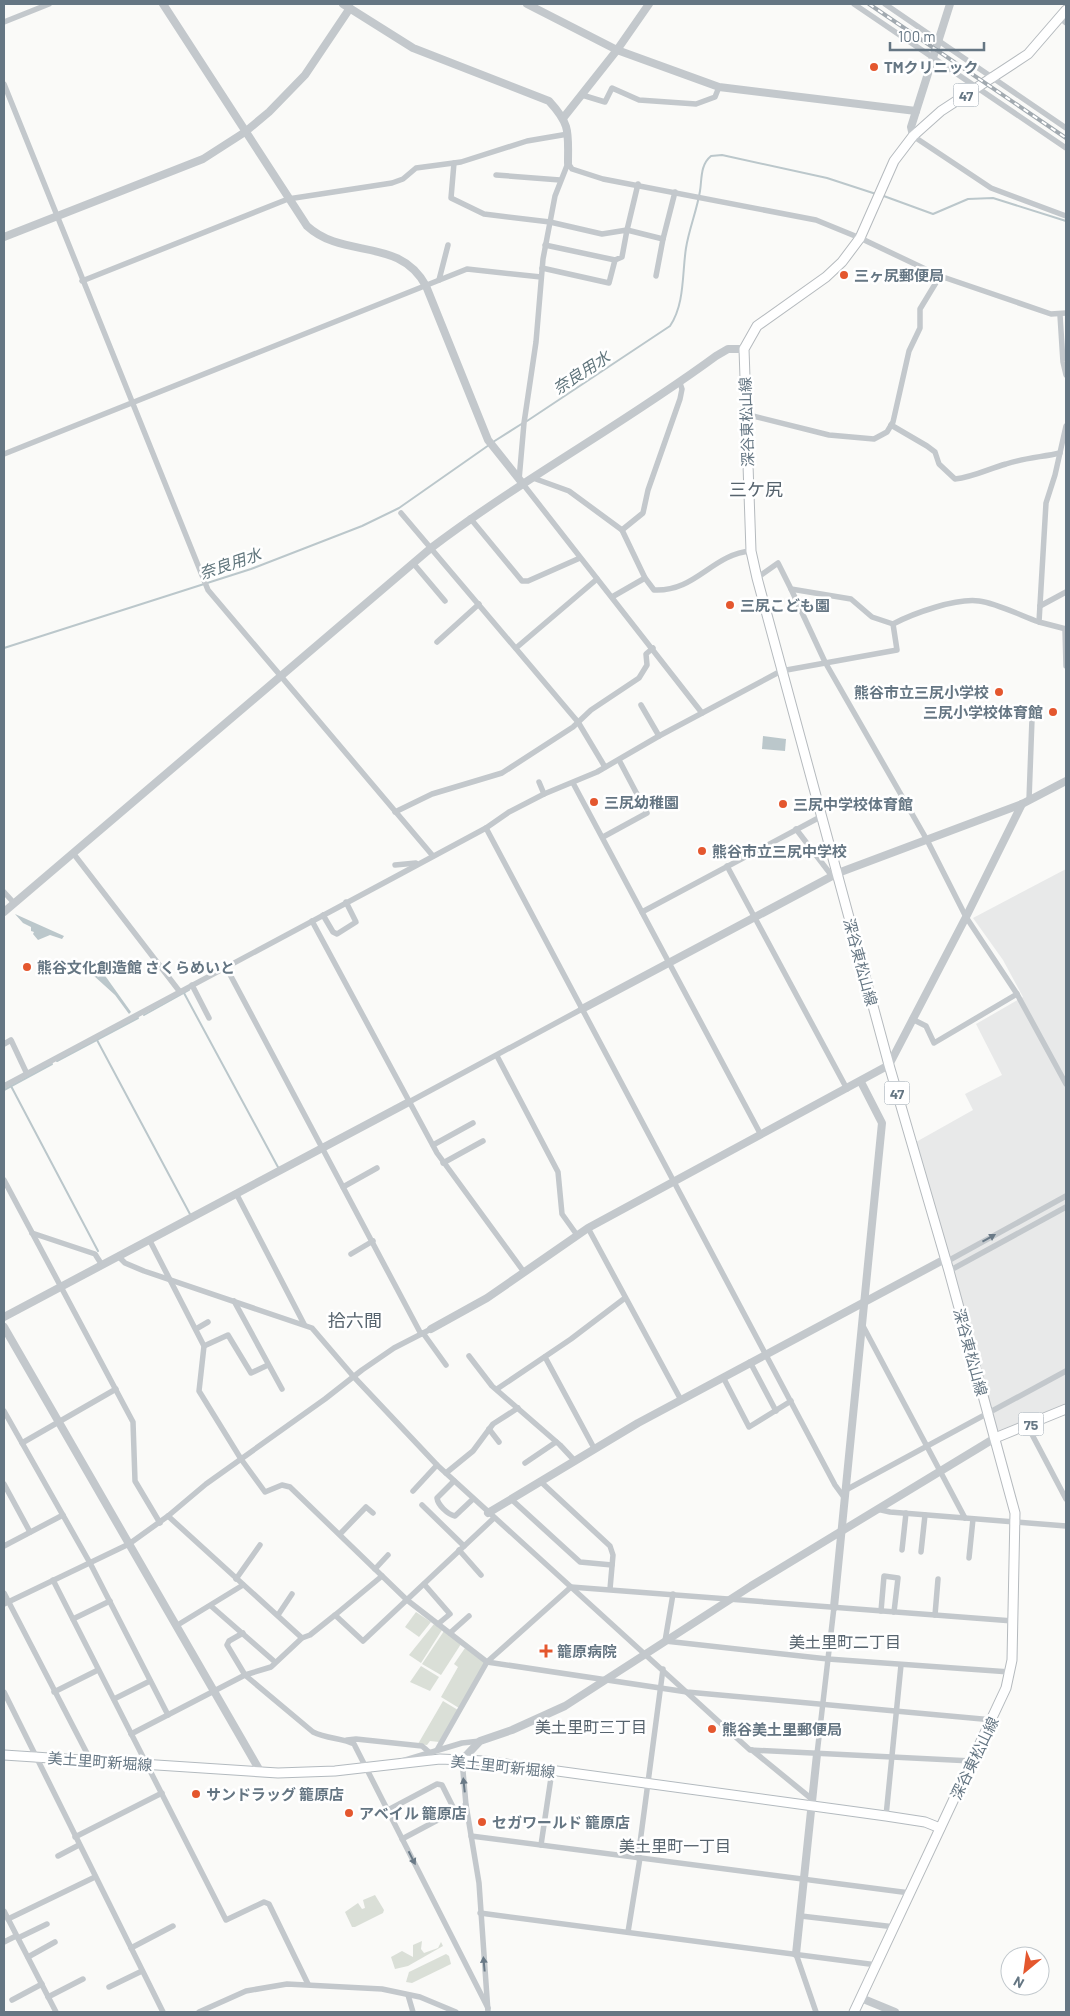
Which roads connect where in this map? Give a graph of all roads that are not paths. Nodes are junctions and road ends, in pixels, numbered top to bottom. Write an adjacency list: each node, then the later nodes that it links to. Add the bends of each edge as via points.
1 (49, 4): 11 (street)
2 (163, 4): 23 (street)
3 (527, 4): 13 (street)
4 (649, 4): 13 (street)
5 (854, 4): 14 (street)
6 (885, 4): 12 (street)
7 (950, 4): 12 (street)
8 (349, 5): 21 (street, via 413,48 549,102); 23 (street, via 305,75)
9 (1066, 10): 10 (main road, 47)
10 (1063, 21): 15 (main road, 47, via 1028,54)
11 (4, 22)
12 (939, 41): 14 (street); 15 (street)
13 (617, 50): 18 (street); 19 (street)
14 (934, 58): 17 (street); 20 (street)
15 (993, 78): 17 (main road, 47); 22 (street)
16 (4, 84): 34 (street)
17 (978, 87): 25 (main road, 47, via 942,111); 26 (street)
18 (720, 88): 19 (street, via 715,97 696,104 639,100 612,88 605,102); 20 (street)
19 (582, 95): 21 (street)
20 (916, 111): 25 (street, via 911,127)
21 (564, 117): 24 (street)
22 (1066, 128)
23 (245, 132): 33 (street); 34 (street, via 203,159)
24 (568, 134): 27 (street, via 527,141); 28 (street)
25 (913, 136): 35 (street, via 991,188); 39 (main road, 47, via 894,161)
26 (1066, 148)
27 (454, 163): 33 (street, via 416,168 392,183); 36 (street, via 450,198 484,214)
28 (568, 163): 30 (street); 31 (street, via 572,169 603,179)
29 (496, 175): 30 (street)
30 (560, 180): 36 (street)
31 (638, 184): 32 (street); 37 (street)
32 (675, 192): 39 (street, via 816,220); 40 (street)
33 (288, 199): 49 (street); 50 (street, via 314,233 331,241 395,256 418,272)
34 (57, 215): 38 (street); 49 (street)
35 (1066, 216)
36 (550, 222): 37 (street, via 602,234); 42 (street)
37 (627, 230): 40 (street); 43 (street, via 622,257)
38 (4, 237)
39 (860, 238): 46 (street); 52 (main road, 47, via 826,277 757,326)
40 (663, 239): 45 (street)
41 (448, 245): 48 (street)
42 (546, 245): 43 (street); 44 (street)
43 (615, 260): 44 (street, via 609,282)
44 (542, 268): 47 (street)
45 (656, 276)
46 (940, 276): 51 (street); 57 (street, via 920,309 920,328 909,351)
47 (541, 277): 48 (street, via 467,269); 62 (street, via 536,342 524,423)
48 (439, 280): 50 (street)
49 (82, 281): 55 (street)
50 (426, 286): 55 (street); 62 (street, via 490,444)
51 (1063, 314): 53 (street, via 1062,362)
52 (744, 349): 54 (street, via 728,349); 56 (main road, 深谷東松山線 / 47)
53 (1066, 375)
54 (680, 383): 61 (street); 65 (street, via 680,399 648,490 643,514)
55 (132, 403): 60 (street); 88 (street, via 208,590)
56 (745, 414): 57 (street, via 829,435 860,439 874,439 887,432); 67 (main road, 深谷東松山線 / 47)
57 (891, 425): 59 (street, via 928,446 935,452 939,464 955,479 983,474 1017,460)
58 (1066, 426): 59 (street)
59 (1060, 453): 78 (street, via 1046,503)
60 (4, 454)
61 (533, 478): 62 (street); 65 (street, via 569,491)
62 (521, 482): 64 (street); 68 (street)
63 (402, 513): 66 (street)
64 (470, 518): 66 (street); 68 (street, via 522,581)
65 (622, 530): 70 (street)
66 (431, 548): 69 (street); 77 (street)
67 (751, 551): 70 (street, via 726,557 695,580 674,589 654,590); 71 (main road, 深谷東松山線 / 47)
68 (580, 558): 72 (street)
69 (413, 563): 76 (street); 88 (street)
70 (645, 578): 75 (street)
71 (757, 578): 73 (street, via 778,563); 87 (main road, 深谷東松山線 / 47)
72 (597, 579): 75 (street); 83 (street)
73 (791, 588): 80 (street, via 851,599 872,618); 85 (street)
74 (1066, 592): 78 (street)
75 (612, 597): 84 (street)
76 (445, 601)
77 (478, 604): 82 (street); 83 (street)
78 (1040, 606): 79 (street)
79 (1039, 622): 80 (street, via 980,601 962,601 915,614); 81 (street)
80 (893, 624): 85 (street, via 897,650)
81 (1065, 629): 86 (street)
82 (436, 642)
83 (516, 648): 92 (street)
84 (653, 648): 90 (street); 92 (street, via 646,654 647,665 639,678)
85 (825, 662): 87 (street); 107 (street)
86 (1066, 666)
87 (781, 672): 90 (street); 103 (main road, 深谷東松山線 / 47)
88 (281, 676): 102 (street); 108 (street)
89 (641, 705): 93 (street)
90 (702, 713): 93 (street)
91 (1032, 719): 100 (street)
92 (578, 722): 95 (street); 102 (street, via 495,777 432,794)
93 (659, 736): 94 (street)
94 (619, 760): 95 (street); 106 (street, via 647,813)
95 (606, 767): 98 (street)
96 (1066, 781): 100 (street)
97 (539, 782): 99 (street)
98 (573, 783): 99 (street); 106 (street)
99 (544, 794): 104 (street)
100 (1029, 800): 101 (street)
101 (1022, 804): 107 (street); 121 (street)
102 (396, 812): 109 (street)
103 (822, 816): 105 (street); 113 (main road, 深谷東松山線 / 47)
104 (486, 828): 109 (street); 128 (street)
105 (796, 829): 112 (street); 113 (street)
106 (603, 837): 118 (street)
107 (927, 840): 113 (street); 121 (street)
108 (73, 853): 116 (street); 126 (street)
109 (433, 856): 110 (street)
110 (421, 862): 111 (street); 115 (street)
111 (395, 865)
112 (727, 866): 118 (street); 120 (street)
113 (835, 874): 120 (street); 133 (main road, 深谷東松山線 / 47)
114 (4, 892): 116 (street)
115 (346, 902): 119 (street); 119 (street, via 356,922 354,926 337,934 332,932)
116 (14, 903): 117 (street)
117 (4, 912)
118 (642, 912): 123 (street)
119 (323, 915): 122 (street)
120 (755, 917): 123 (street); 138 (street)
121 (966, 917): 127 (street); 130 (street)
122 (312, 920): 124 (street); 139 (street)
123 (670, 962): 128 (street); 141 (street)
124 (226, 967): 125 (street); 144 (street)
125 (192, 986): 126 (street); 129 (street)
126 (180, 992): 134 (street)
127 (1017, 994): 130 (street, via 934,1043 926,1026); 136 (street)
128 (582, 1009): 132 (street); 148 (street)
129 (209, 1018)
130 (912, 1019): 133 (street)
131 (4, 1044): 134 (street, via 11,1040)
132 (496, 1056): 139 (street); 155 (street, via 558,1172 562,1214)
133 (889, 1065): 135 (street); 160 (main road, 深谷東松山線 / 47)
134 (26, 1074): 137 (street)
135 (861, 1082): 138 (street); 167 (street, via 882,1123)
136 (1066, 1084)
137 (4, 1086)
138 (847, 1089): 141 (street)
139 (409, 1102): 143 (street); 144 (street)
140 (473, 1124): 143 (street)
141 (761, 1135): 148 (street)
142 (484, 1141): 145 (street)
143 (433, 1145): 145 (street)
144 (323, 1149): 149 (street); 150 (street)
145 (443, 1163): 162 (street)
146 (377, 1168): 149 (street)
147 (4, 1180): 154 (street)
148 (674, 1182): 153 (street); 177 (street)
149 (343, 1187): 157 (street)
150 (237, 1195): 156 (street); 170 (street)
151 (1066, 1196): 160 (street, one-way to 151)
152 (1066, 1207): 160 (street)
153 (588, 1228): 155 (street); 165 (street)
154 (32, 1233): 161 (street, via 95,1254); 164 (street)
155 (578, 1235): 162 (street)
156 (150, 1241): 159 (street); 163 (street)
157 (373, 1242): 158 (street); 175 (street)
158 (351, 1254)
159 (119, 1257): 161 (street); 163 (street, via 125,1263)
160 (947, 1264): 167 (street); 195 (main road, 深谷東松山線 / 47)
161 (102, 1265): 164 (street)
162 (524, 1272): 173 (street, via 487,1298)
163 (170, 1280): 166 (street); 174 (street)
164 (61, 1287): 168 (street); 186 (street)
165 (625, 1298): 179 (street, via 571,1340); 189 (street)
166 (234, 1301): 170 (street); 181 (street)
167 (864, 1303): 171 (street); 177 (street)
168 (4, 1317)
169 (208, 1322): 174 (street)
170 (304, 1324): 184 (street, via 312,1328)
171 (862, 1324): 203 (street); 215 (street)
172 (4, 1327): 196 (street)
173 (431, 1329): 175 (street)
174 (196, 1330): 176 (street)
175 (422, 1333): 182 (street); 184 (street, via 394,1348)
176 (204, 1346): 181 (street, via 228,1335 250,1373); 205 (street, via 199,1391)
177 (766, 1354): 180 (street); 190 (street)
178 (469, 1356): 188 (street)
179 (544, 1356): 188 (street); 204 (street)
180 (750, 1362): 185 (street); 194 (street)
181 (268, 1365): 187 (street)
182 (446, 1365)
183 (1066, 1371): 195 (street)
184 (354, 1377): 205 (street); 208 (street)
185 (723, 1377): 189 (street); 194 (street, via 749,1427)
186 (116, 1389): 196 (street); 229 (street, via 133,1422 135,1481)
187 (282, 1389)
188 (497, 1389): 191 (street)
189 (681, 1400): 204 (street)
190 (791, 1401): 194 (street); 215 (street, via 835,1485)
191 (518, 1408): 198 (street); 201 (street)
192 (1066, 1409): 197 (main road, 75)
193 (4, 1411): 202 (street)
194 (776, 1411)
195 (988, 1412): 199 (main road, 深谷東松山線 / 47); 203 (street)
196 (59, 1422): 202 (street); 235 (street)
197 (1027, 1425): 199 (main road, 75); 218 (street)
198 (489, 1428): 200 (street); 210 (street, via 473,1451)
199 (995, 1438): 209 (street); 230 (main road, 深谷東松山線 / 47)
200 (500, 1442)
201 (556, 1442): 206 (street); 207 (street)
202 (22, 1443): 223 (street)
203 (926, 1446): 209 (street); 215 (street)
204 (594, 1448): 206 (street)
205 (241, 1459): 225 (street); 234 (street, via 265,1492 286,1484)
206 (574, 1460): 212 (street)
207 (525, 1463)
208 (437, 1465): 210 (street); 214 (street)
209 (940, 1471): 220 (street); 227 (street)
210 (446, 1473): 211 (street)
211 (454, 1481): 216 (street); 216 (street, via 437,1498 450,1515 455,1516)
212 (540, 1481): 217 (street); 244 (street, via 610,1546)
213 (4, 1485): 233 (street)
214 (413, 1491)
215 (844, 1493): 232 (street)
216 (473, 1499): 226 (street)
217 (511, 1499): 226 (street); 244 (street, via 580,1562)
218 (1066, 1499)
219 (422, 1505): 238 (street)
220 (877, 1509): 222 (street); 232 (street)
221 (373, 1513): 234 (street, via 366,1507)
222 (906, 1513): 224 (street); 239 (street)
223 (63, 1515): 233 (street); 243 (street)
224 (925, 1515): 227 (street); 240 (street)
225 (168, 1516): 229 (street); 248 (street)
226 (491, 1516): 238 (street); 253 (street)
227 (965, 1518): 228 (street)
228 (974, 1519): 230 (street); 242 (street)
229 (160, 1522): 235 (street)
230 (1016, 1522): 231 (street); 271 (main road, 深谷東松山線 / 47)
231 (1066, 1526)
232 (841, 1531): 258 (street); 263 (street)
233 (30, 1532): 237 (street)
234 (340, 1534): 245 (street)
235 (129, 1544): 243 (street); 273 (street)
236 (260, 1545): 248 (street)
237 (4, 1546)
238 (462, 1548): 246 (street); 251 (street)
239 (902, 1550)
240 (921, 1552)
241 (388, 1555): 245 (street)
242 (969, 1558)
243 (90, 1562): 250 (street); 260 (street)
244 (612, 1565): 254 (street)
245 (375, 1569): 247 (street)
246 (481, 1575)
247 (382, 1576): 259 (street); 267 (street)
248 (236, 1579): 252 (street)
249 (938, 1579): 268 (street)
250 (53, 1580): 261 (street); 270 (street)
251 (424, 1584): 259 (street); 272 (street, via 450,1614)
252 (243, 1586): 262 (street); 266 (street)
253 (571, 1587): 254 (street); 278 (street); 281 (street)
254 (610, 1589): 257 (street)
255 (4, 1593): 261 (street)
256 (292, 1594): 266 (street)
257 (672, 1594): 258 (street); 277 (street)
258 (732, 1599): 263 (street); 277 (street)
259 (407, 1600): 267 (street, via 363,1641); 272 (street)
260 (110, 1601): 270 (street); 287 (street)
261 (6, 1603): 291 (street)
262 (211, 1606): 273 (street); 274 (street)
263 (834, 1608): 264 (street); 279 (street)
264 (881, 1611): 265 (street); 265 (street, via 884,1576 898,1578)
265 (894, 1612): 268 (street)
266 (278, 1615): 276 (street)
267 (335, 1615): 276 (street, via 310,1636)
268 (935, 1615): 271 (street)
269 (469, 1616): 275 (street)
270 (73, 1619): 284 (street)
271 (1013, 1621): 285 (main road, 深谷東松山線 / 47)
272 (438, 1624): 275 (street)
273 (176, 1626): 292 (street)
274 (243, 1633): 280 (street); 286 (street, via 227,1645)
275 (450, 1633): 281 (street)
276 (302, 1638): 280 (street)
277 (665, 1641): 278 (street); 279 (street)
278 (645, 1654): 283 (street); 288 (street)
279 (828, 1659): 282 (street); 295 (street)
280 (275, 1662): 286 (street, via 267,1670)
281 (487, 1662): 288 (street); 302 (street)
282 (902, 1664): 285 (street); 296 (street)
283 (663, 1669): 289 (street); 293 (street)
284 (98, 1670): 291 (street); 294 (street)
285 (1010, 1672): 298 (main road, 深谷東松山線 / 47)
286 (245, 1675): 292 (street); 300 (street, via 313,1732 325,1738)
287 (150, 1681): 294 (street); 297 (street)
288 (603, 1681): 289 (street); 301 (street, via 565,1706)
289 (660, 1689): 293 (street); 317 (street)
290 (4, 1692): 307 (street)
291 (54, 1692): 310 (street)
292 (214, 1692): 297 (street); 315 (street)
293 (686, 1692): 295 (street); 303 (street)
294 (114, 1700): 299 (street)
295 (822, 1705): 296 (street); 305 (street)
296 (896, 1711): 298 (street); 308 (street)
297 (168, 1715): 299 (street)
298 (993, 1720): 311 (main road, 深谷東松山線 / 47)
299 (131, 1734): 313 (street)
300 (347, 1740): 304 (street, via 422,1746); 314 (street, via 354,1744)
301 (480, 1741): 302 (street); 309 (street)
302 (437, 1750): 304 (street)
303 (752, 1750): 305 (street); 319 (street)
304 (429, 1752): 312 (street)
305 (817, 1754): 308 (street); 319 (street)
306 (4, 1755): 307 (main road, 美土里町新堀線)
307 (36, 1757): 310 (main road, 美土里町新堀線); 326 (street)
308 (891, 1757): 311 (street); 323 (street)
309 (462, 1760): 312 (main road, 美土里町新堀線); 316 (main road, 美土里町新堀線); 320 (street, one-way to 309)
310 (91, 1761): 313 (main road, 美土里町新堀線)
311 (972, 1761): 324 (main road, 深谷東松山線 / 47)
312 (400, 1762): 314 (main road, 美土里町新堀線)
313 (148, 1764): 315 (main road, 美土里町新堀線); 318 (street)
314 (367, 1768): 315 (main road, 美土里町新堀線, via 308,1773); 321 (street)
315 (260, 1771)
316 (552, 1771): 317 (main road, 美土里町新堀線); 329 (street)
317 (648, 1784): 319 (main road, 美土里町新堀線); 331 (street)
318 (162, 1793): 326 (street); 353 (street, via 226,1920 264,1902 269,1904)
319 (812, 1803): 323 (main road, 美土里町新堀線); 333 (street)
320 (466, 1805): 322 (street); 325 (street)
321 (388, 1810): 322 (street, via 437,1784 442,1785); 327 (street)
322 (455, 1811): 327 (street)
323 (886, 1816): 324 (main road, 美土里町新堀線, via 925,1822)
324 (940, 1828): 334 (main road, 深谷東松山線 / 47)
325 (471, 1836): 329 (street); 336 (street, via 478,1874)
326 (75, 1837): 328 (street)
327 (402, 1839): 356 (street, one-way to 356)
328 (79, 1845): 330 (street); 332 (street)
329 (541, 1845): 331 (street)
330 (58, 1856)
331 (639, 1858): 333 (street); 342 (street)
332 (94, 1876): 338 (street); 346 (street)
333 (805, 1879): 334 (street); 337 (street)
334 (910, 1893): 341 (main road, 深谷東松山線 / 47)
335 (4, 1911): 338 (street)
336 (480, 1913): 342 (street); 356 (street, one-way to 336)
337 (801, 1916): 341 (street); 347 (street)
338 (8, 1919): 343 (street)
339 (47, 1924): 343 (street)
340 (173, 1926): 346 (street)
341 (895, 1927): 349 (main road, 深谷東松山線 / 47)
342 (628, 1932): 347 (street)
343 (17, 1937): 344 (street); 348 (street)
344 (4, 1942)
345 (55, 1942): 348 (street)
346 (130, 1948): 350 (street)
347 (796, 1954): 349 (street); 366 (street)
348 (28, 1957): 352 (street)
349 (877, 1965): 358 (main road, 深谷東松山線 / 47)
350 (142, 1971): 354 (street); 362 (street)
351 (83, 1979): 357 (street)
352 (42, 1984): 357 (street); 359 (street)
353 (308, 1984): 355 (street); 363 (street, via 261,1987)
354 (109, 1987)
355 (408, 1994): 364 (street); 365 (street)
356 (484, 1995): 360 (street)
357 (48, 1997): 361 (street)
358 (861, 1998): 367 (main road, 深谷東松山線 / 47); 368 (street); 369 (street)
359 (12, 2000)
360 (488, 2010)
361 (56, 2012)
362 (163, 2012)
363 (198, 2012)
364 (413, 2012)
365 (456, 2012)
366 (816, 2012)
367 (854, 2012)
368 (860, 2012)
369 (895, 2012)

